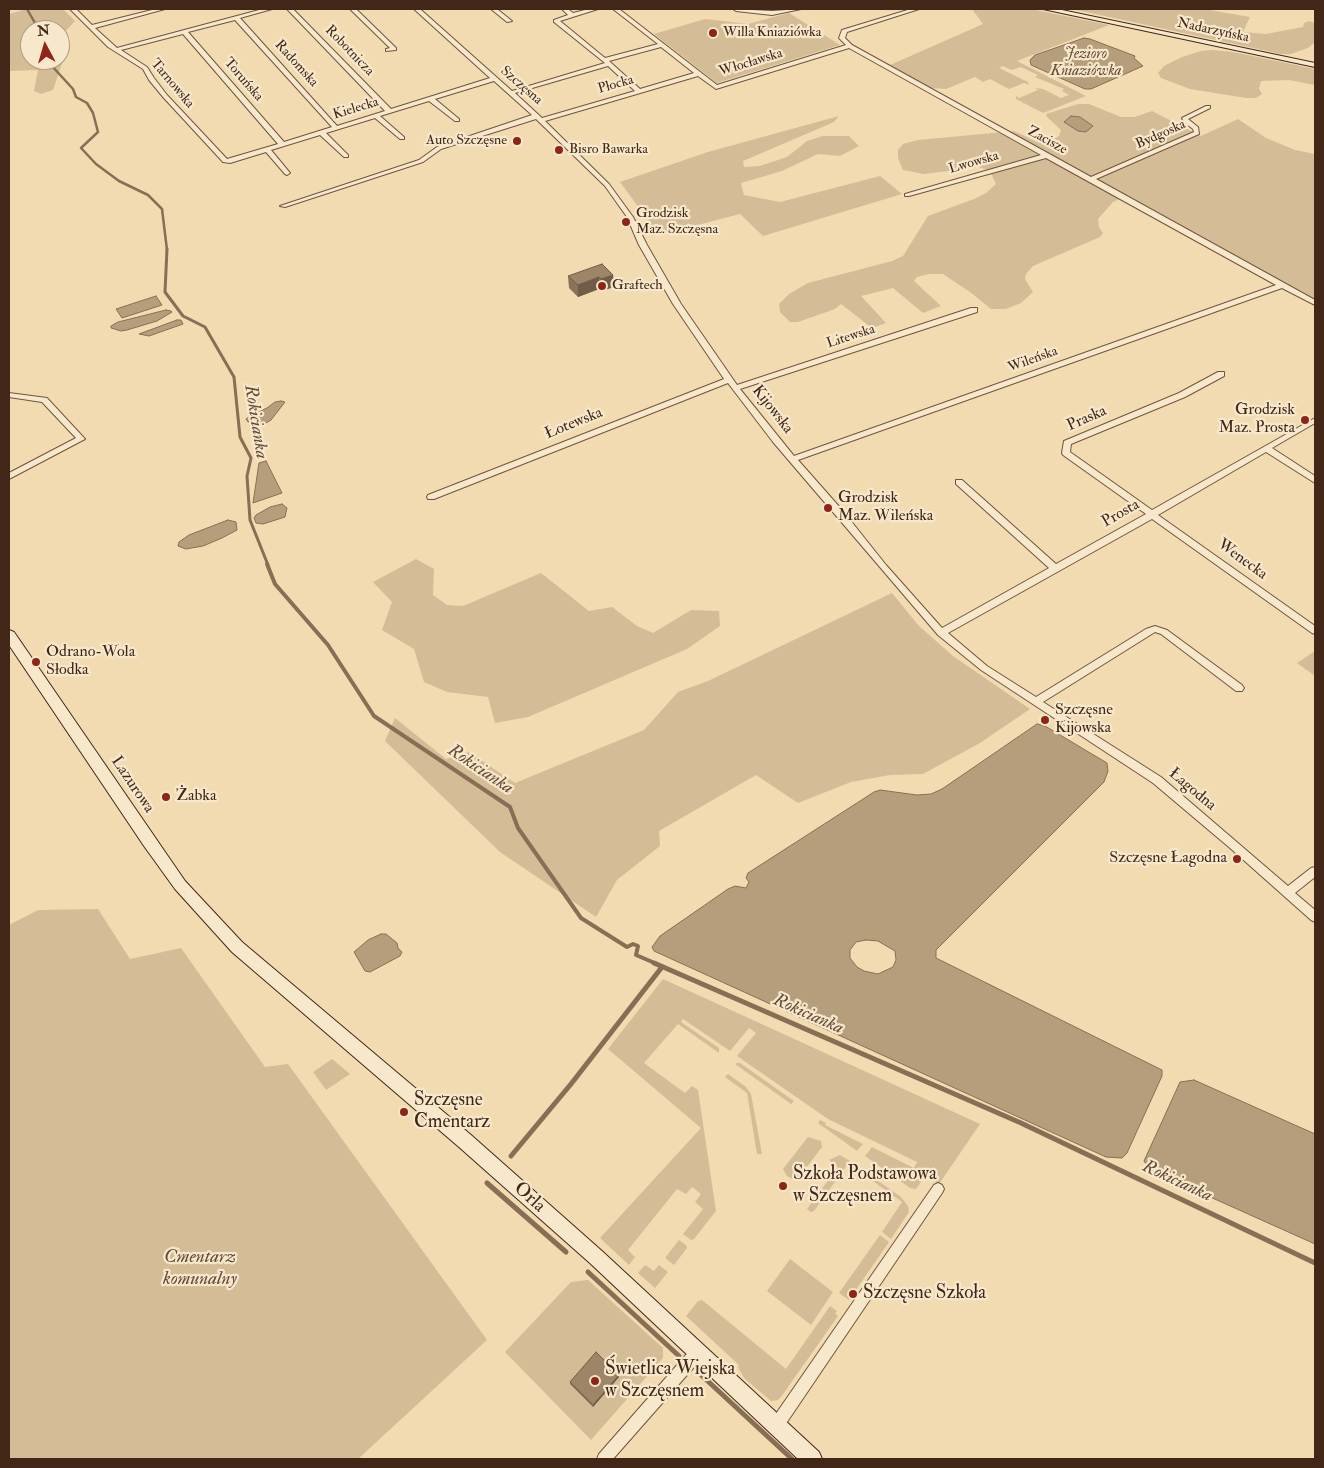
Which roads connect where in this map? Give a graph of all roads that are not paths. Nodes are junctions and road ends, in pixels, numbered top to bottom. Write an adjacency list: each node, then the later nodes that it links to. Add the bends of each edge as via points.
1 (73, 9): 18 (street, Tarnowska)
2 (162, 9): 18 (street)
3 (269, 9): 16 (street)
4 (290, 9): 32 (street, Robotnicza)
5 (353, 9): 23 (street, via 394,49)
6 (417, 9): 27 (street, Szczęsna)
7 (494, 9): 17 (street)
8 (565, 9): 15 (street)
9 (595, 9): 15 (street)
10 (616, 9): 20 (street)
11 (736, 9): 12 (street, via 772,14)
12 (798, 9)
13 (916, 9): 21 (street, via 844,31 842,38)
14 (1048, 9): 25 (street, Nadarzyńska)
15 (572, 15): 24 (street, via 556,21)
16 (237, 18): 19 (street); 36 (street, Radomska)
17 (509, 21)
18 (92, 27): 22 (street, Tarnowska)
19 (185, 32): 22 (street); 39 (street, Toruńska)
20 (662, 45): 24 (street); 26 (street)
21 (850, 46): 26 (street, Włocławska, via 716,87); 41 (street, Zacisze)
22 (116, 50): 43 (street, Tarnowska, via 145,68 165,96)
23 (388, 50)
24 (607, 62): 28 (street); 29 (street)
25 (1315, 65)
26 (698, 74): 28 (street, Płocka)
27 (493, 79): 29 (street, Szczęsna); 30 (street, Kielecka)
28 (639, 91): 34 (street, Płocka)
29 (510, 93): 34 (street, Szczęsna)
30 (431, 99): 32 (street, Kielecka); 35 (street)
31 (1208, 107): 45 (street, Bydgoska, via 1185,118 1196,128 1196,133)
32 (390, 112): 33 (street, Kielecka)
33 (376, 116): 36 (street, Kielecka); 38 (street)
34 (539, 118): 46 (street, Szczęsna); 48 (street, Płocka, via 439,148 421,161)
35 (457, 120)
36 (336, 128): 37 (street, Kielecka)
37 (321, 132): 39 (street, Kielecka); 42 (street)
38 (402, 138)
39 (282, 144): 40 (street, Kielecka)
40 (267, 150): 43 (street, Kielecka); 44 (street)
41 (1048, 155): 45 (street, Zacisze); 47 (street, Lwowska)
42 (346, 156)
43 (225, 161)
44 (287, 172)
45 (1091, 180): 49 (street, Zacisze)
46 (607, 185): 53 (street, Kijowska, via 630,217 677,304)
47 (907, 195)
48 (283, 206)
49 (1282, 285): 50 (street, Zacisze); 58 (street, Wileńska)
50 (1315, 303)
51 (974, 310): 54 (street, Litewska)
52 (1221, 374): 63 (street, Praska, via 1182,395 1067,443 1066,453)
53 (729, 380): 54 (street, Kijowska); 62 (street, Łotewska)
54 (736, 388): 58 (street, Kijowska)
55 (9, 395): 59 (street, via 44,400 81,440)
56 (1315, 420): 57 (street, Prosta)
57 (1266, 448): 60 (street); 63 (street, Prosta)
58 (793, 459): 66 (street, Kijowska)
59 (9, 476)
60 (1315, 480)
61 (959, 482): 64 (street)
62 (431, 497)
63 (1151, 514): 64 (street, Prosta); 65 (street, Wenecka)
64 (1055, 568): 66 (street, Prosta)
65 (1315, 631)
66 (941, 633): 70 (street, Łagodna, via 972,660)
67 (9, 635): 68 (street, Lazurowa)
68 (13, 650): 74 (street, Lazurowa, via 180,885)
69 (1239, 688): 70 (street, via 1164,632 1155,629)
70 (1036, 702): 72 (street, Łagodna, via 1157,780)
71 (1315, 871): 72 (street)
72 (1288, 892): 73 (street, Łagodna)
73 (1315, 917)
74 (237, 947): 76 (street, Orla, via 465,1141)
75 (938, 1189): 77 (street)
76 (696, 1352): 77 (street, Orla); 78 (street)
77 (776, 1426): 79 (street, Orla)
78 (604, 1459)
79 (812, 1459)

